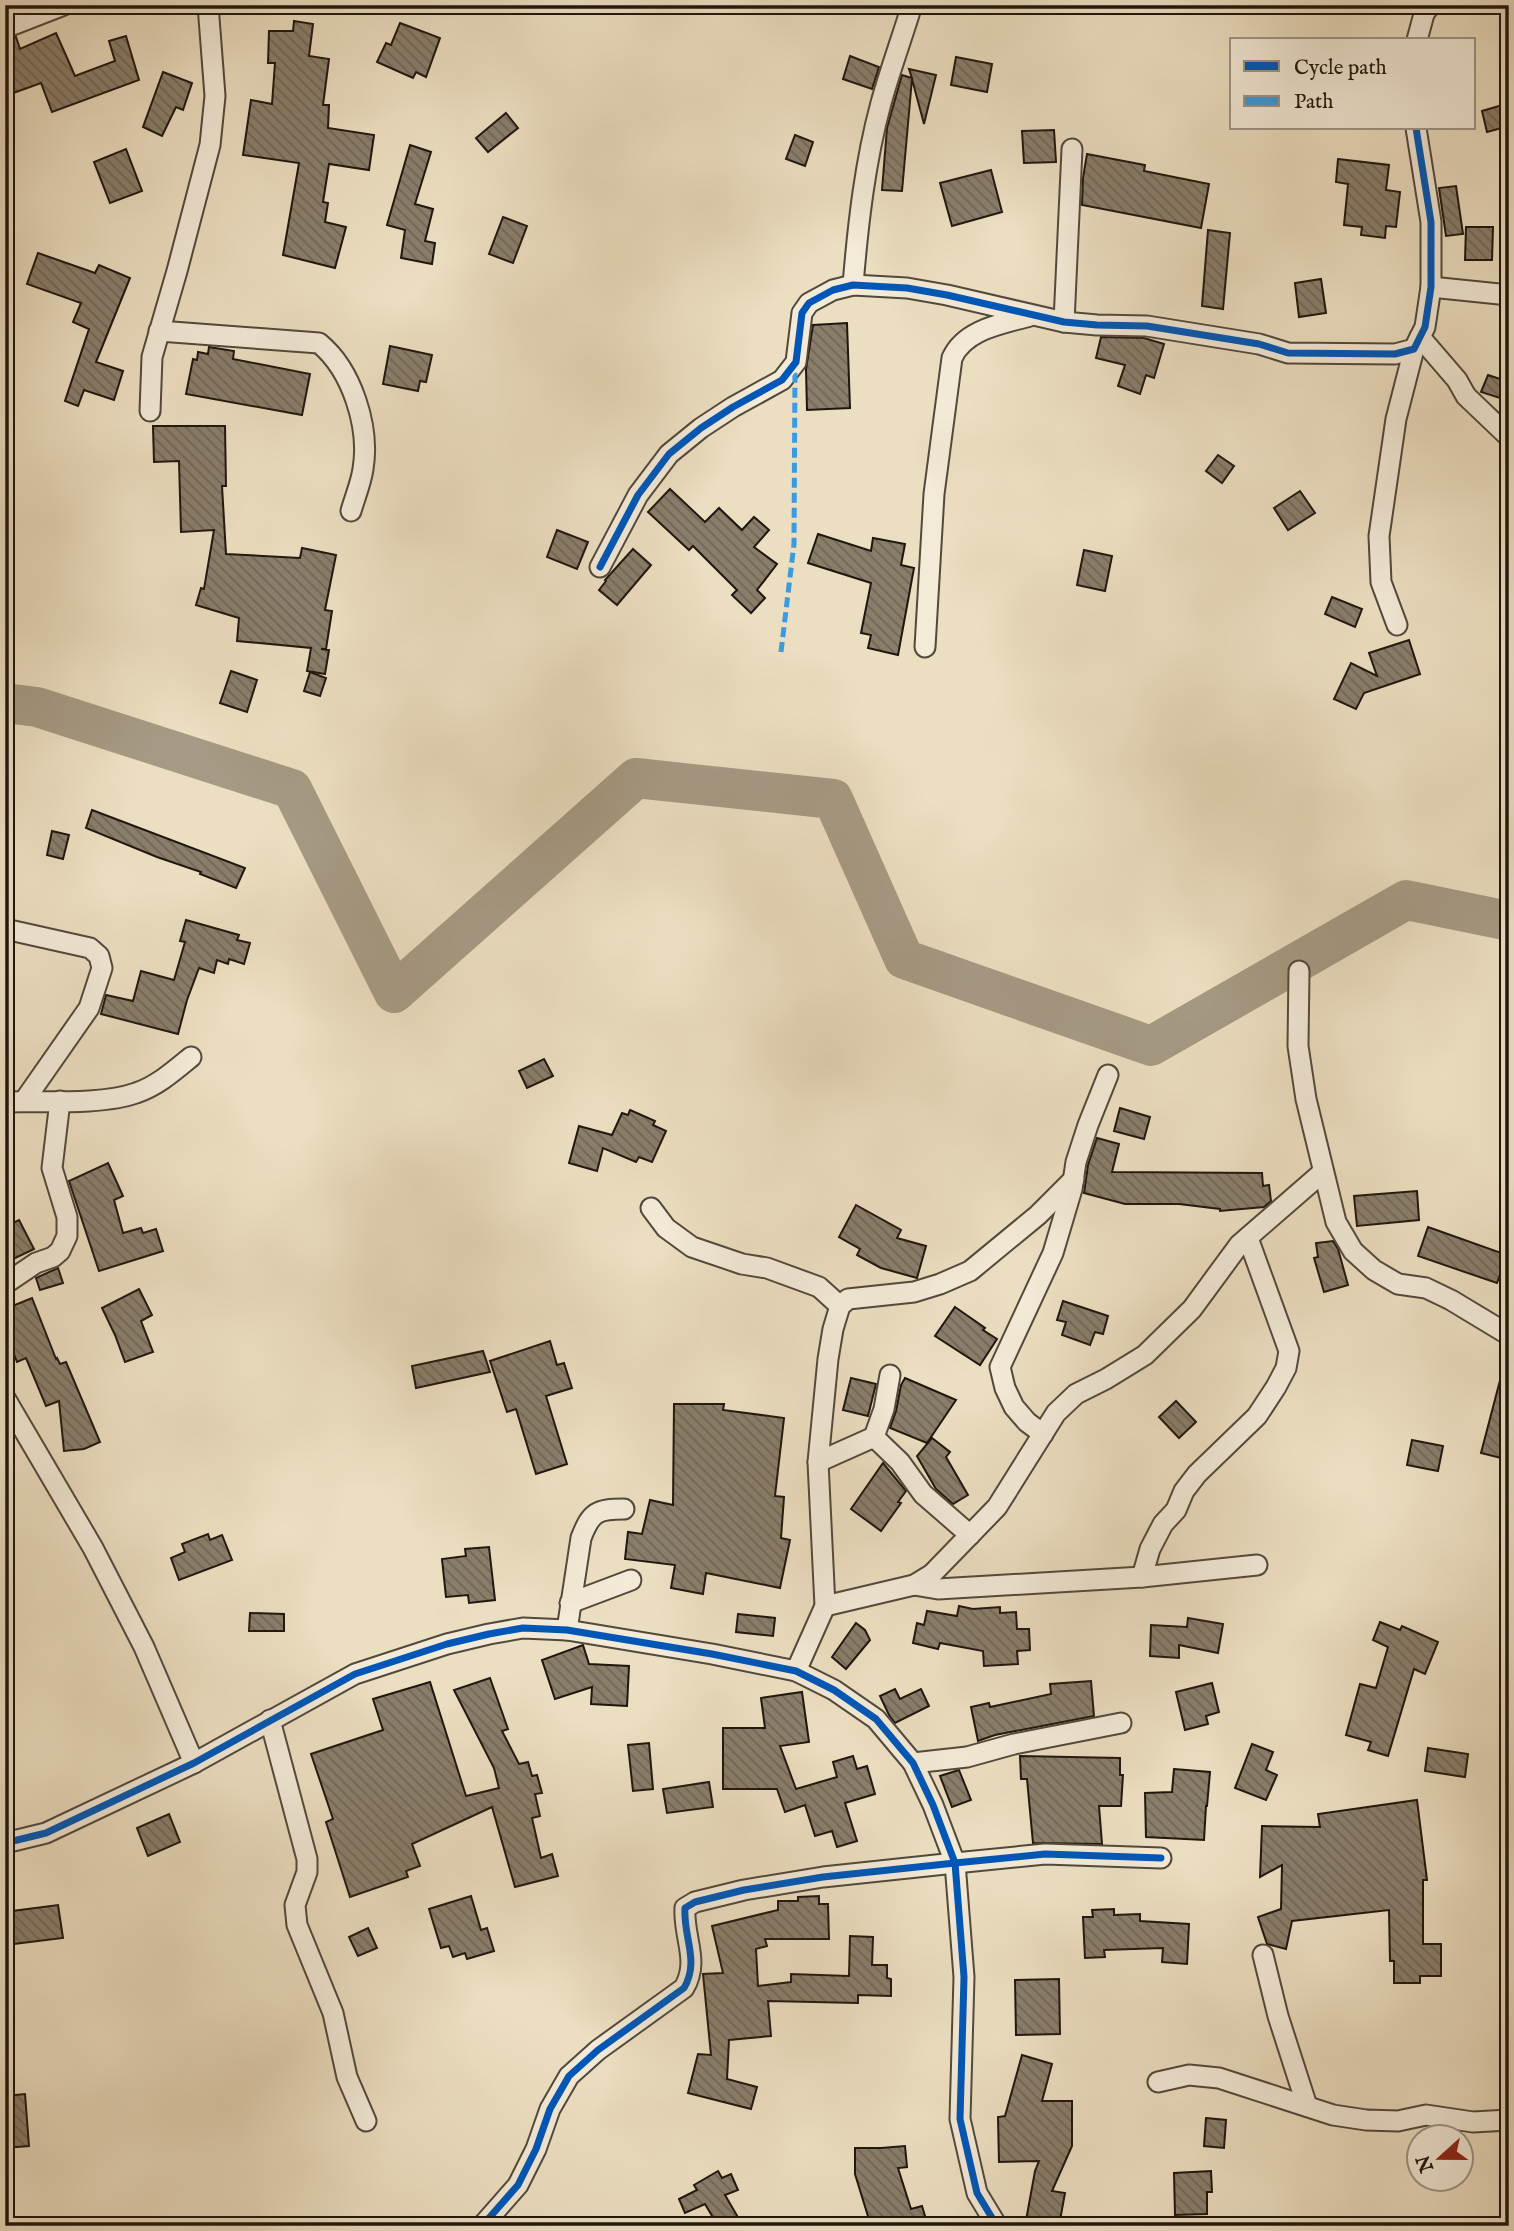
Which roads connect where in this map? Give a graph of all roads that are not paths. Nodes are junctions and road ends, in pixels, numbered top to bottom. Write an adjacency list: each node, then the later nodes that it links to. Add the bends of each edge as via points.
1 (64, 5): 5 (street)
2 (208, 5): 14 (street, via 215,96 210,145)
3 (912, 5): 9 (street, via 871,149)
4 (1430, 5): 6 (street)
5 (5, 28)
6 (1418, 38)
7 (1416, 130): 10 (street, via 1431,222)
8 (1072, 149): 13 (street)
9 (853, 285): 12 (street, via 907,288); 19 (street, via 809,303 802,313 796,362 782,380 733,407 669,454 638,495)
10 (1431, 287): 11 (street); 15 (street, via 1425,327)
11 (1509, 295)
12 (1030, 316): 13 (street); 21 (street, via 971,336 958,345 952,358 934,494)
13 (1065, 323): 15 (street, via 1147,326 1288,353 1395,354)
14 (159, 331): 16 (street, via 152,357); 18 (street, via 319,344 330,352 355,398 365,450)
15 (1417, 343): 17 (street); 20 (street, via 1396,419 1378,536 1381,582)
16 (150, 411)
17 (1509, 438)
18 (351, 511)
19 (600, 567)
20 (1397, 625)
21 (925, 647)
22 (5, 929): 26 (street, via 90,948 99,956 102,968 89,1008)
23 (1299, 971): 28 (street, via 1298,1046)
24 (191, 1057): 27 (street, via 136,1094)
25 (1108, 1074): 29 (street, via 1087,1125)
26 (15, 1101): 27 (street)
27 (60, 1101): 32 (street, via 52,1168 67,1217 67,1236 53,1257)
28 (1323, 1172): 31 (street); 34 (street, via 1336,1222 1353,1251 1374,1270 1398,1284 1426,1288)
29 (1074, 1179): 33 (street, via 970,1271 914,1292 848,1298); 37 (street, via 1053,1253 1000,1367 1014,1407)
30 (651, 1208): 33 (street, via 666,1228 692,1247 818,1287)
31 (1248, 1238): 37 (street, via 1192,1309 1145,1355 1076,1394); 43 (street, via 1289,1351 1286,1368 1257,1416 1184,1491 1177,1510 1163,1524 1150,1549)
32 (5, 1284)
33 (840, 1306): 39 (street, via 832,1329)
34 (1509, 1335)
35 (890, 1375): 38 (street)
36 (5, 1398): 52 (street, via 138,1634)
37 (1043, 1434): 41 (street, via 997,1507)
38 (874, 1437): 39 (street); 41 (street, via 923,1494)
39 (818, 1462): 47 (street)
40 (624, 1509): 46 (street, via 594,1513 586,1525)
41 (970, 1535): 45 (street, via 932,1574)
42 (1257, 1565): 43 (street)
43 (1142, 1577): 45 (street, via 938,1589)
44 (631, 1580): 46 (street)
45 (914, 1585): 47 (street)
46 (570, 1603): 48 (street)
47 (825, 1606): 49 (street)
48 (567, 1630): 49 (street); 50 (street, via 523,1628 447,1644 355,1674)
49 (796, 1671): 53 (street, via 876,1719)
50 (270, 1720): 52 (street); 61 (street, via 307,1859 295,1905 297,1925 333,2013 347,2077)
51 (1121, 1723): 53 (street, via 967,1757)
52 (194, 1763): 54 (street, via 46,1833)
53 (914, 1763): 56 (street)
54 (5, 1843)
55 (1161, 1858): 56 (street, via 1045,1854)
56 (955, 1863): 62 (street, via 797,1881 744,1890 685,1908 692,1960 691,1977 684,1988 569,2076 518,2185); 63 (street, via 964,1977 960,2119 977,2193)
57 (1263, 1955): 59 (street)
58 (1158, 2082): 59 (street, via 1189,2075 1219,2078)
59 (1307, 2106): 60 (street, via 1366,2120 1426,2116 1473,2122)
60 (1509, 2120)
61 (366, 2121)
62 (482, 2226)
63 (997, 2226)

